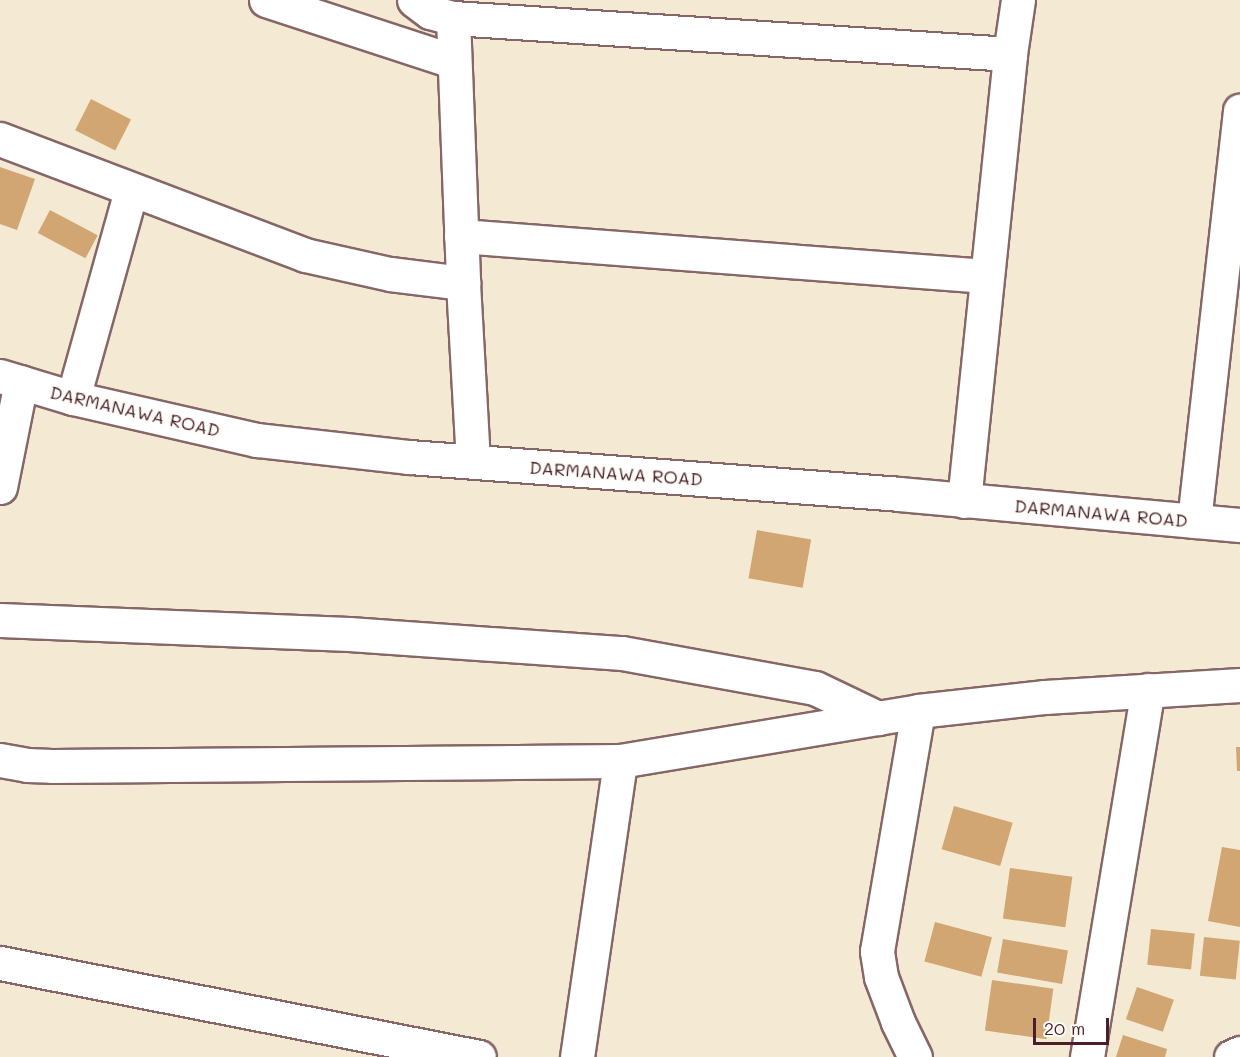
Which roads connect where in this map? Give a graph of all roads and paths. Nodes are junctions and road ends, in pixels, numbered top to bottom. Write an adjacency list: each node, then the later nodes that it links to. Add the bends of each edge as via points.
1 (266, 0): 6 (street)
2 (414, 0): 4 (street, via 430,12)
3 (1018, 0): 5 (street)
4 (453, 18): 5 (street); 6 (street)
5 (1010, 54): 11 (street)
6 (453, 61): 10 (street)
7 (1240, 111): 18 (street)
8 (0, 139): 9 (street)
9 (132, 190): 12 (street, via 305,255 390,274); 14 (street)
10 (461, 236): 11 (street); 12 (street)
11 (986, 276): 17 (street)
12 (463, 283): 15 (street)
13 (10, 379): 14 (street, DARMANAWA ROAD); 16 (street)
14 (73, 398): 15 (street, DARMANAWA ROAD, via 257,440)
15 (473, 462): 17 (street, DARMANAWA ROAD)
16 (0, 487)
17 (964, 501): 18 (street, DARMANAWA ROAD)
18 (1194, 521): 19 (street, DARMANAWA ROAD)
19 (1240, 525)
20 (0, 620): 24 (street, via 349,634 622,653 815,688)
21 (1240, 685): 22 (street)
22 (1148, 690): 23 (street); 32 (street)
23 (918, 711): 24 (street); 31 (street, via 877,951 881,977)
24 (878, 717): 26 (street)
25 (0, 760): 26 (street, via 52,766)
26 (620, 761): 30 (street)
27 (0, 963): 29 (street)
28 (1240, 1053): 33 (street)
29 (478, 1057)
30 (577, 1057)
31 (915, 1057)
32 (1087, 1057)
33 (1231, 1057)

